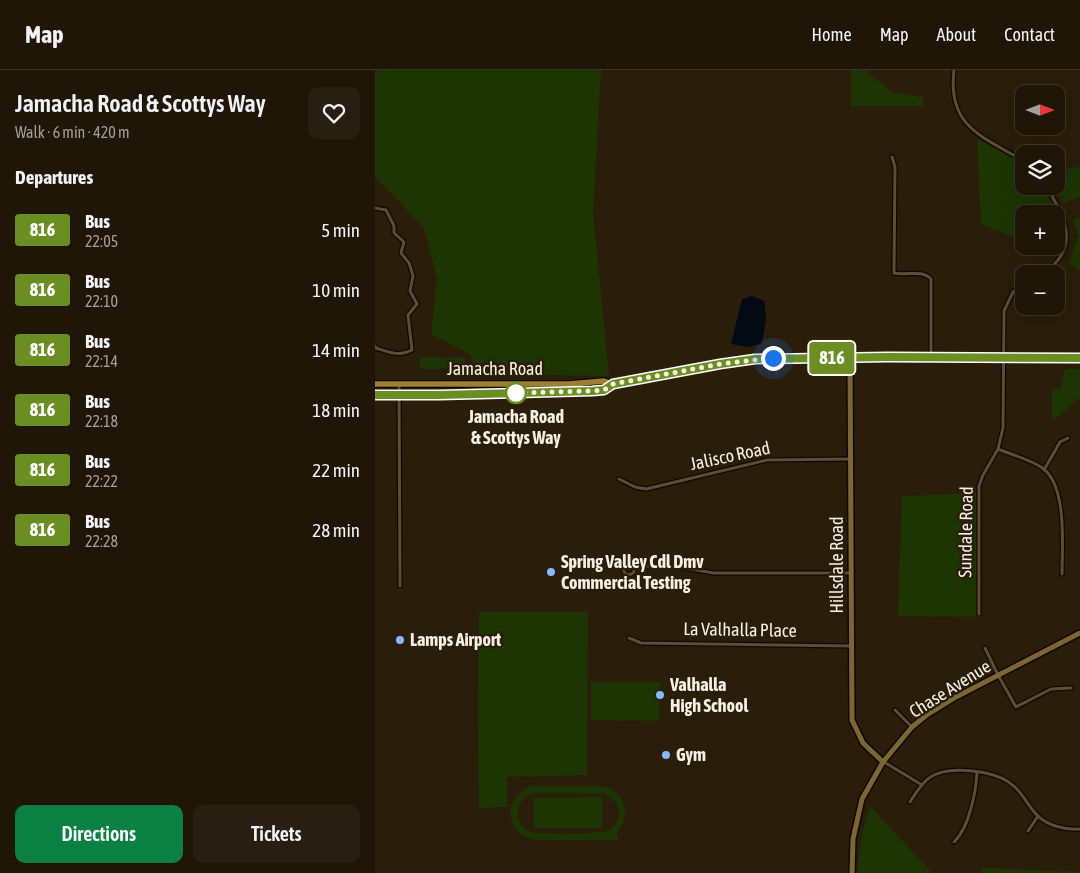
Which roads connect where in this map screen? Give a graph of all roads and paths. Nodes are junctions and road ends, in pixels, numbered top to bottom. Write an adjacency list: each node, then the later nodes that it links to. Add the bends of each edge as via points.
1 (954, 70): 2 (street, via 955,102 964,121 977,134)
2 (1015, 156)
3 (892, 157): 11 (street, via 895,168 894,273 922,274 931,279)
4 (1052, 195): 6 (street, via 1068,222 1071,238 1065,256)
5 (375, 208): 8 (street, via 387,210 394,233 404,242 401,253 411,269 410,291 417,304 408,315 412,350 393,354)
6 (1057, 265)
7 (1015, 291): 9 (street, Sundale Road, via 1004,310)
8 (375, 346)
9 (1003, 357): 11 (main road, Jamacha Road); 12 (main road, Jamacha Road); 21 (street, Sundale Road, via 1003,428)
10 (850, 358): 11 (main road, Jamacha Road); 16 (main road, Jamacha Road, via 755,359); 22 (street, Hillsdale Road)
11 (931, 358)
12 (1080, 358)
13 (375, 384): 14 (main road, Jamacha Road)
14 (399, 384): 15 (main road, Jamacha Road); 19 (street)
15 (481, 384): 16 (main road, Jamacha Road, via 604,381); 17 (main road)
16 (613, 384): 17 (main road, Jamacha Road, via 604,390 575,393)
17 (491, 393): 19 (main road, Jamacha Road)
18 (375, 395): 19 (main road, Jamacha Road)
19 (399, 395): 28 (street)
20 (1068, 438): 23 (street, via 1060,442)
21 (998, 449): 23 (street); 29 (street, Sundale Road, via 979,486)
22 (850, 460): 24 (street, Jalisco Road, via 767,460 646,489); 26 (street, Hillsdale Road)
23 (1044, 470): 27 (street, via 1061,508)
24 (619, 479)
25 (635, 567): 26 (street, via 667,565 714,573)
26 (851, 573): 32 (street, Hillsdale Road)
27 (1062, 574)
28 (400, 586)
29 (979, 614)
30 (1080, 634): 34 (street, Chase Avenue)
31 (629, 638): 32 (street, La Valhalla Place, via 641,642)
32 (851, 646): 38 (street, Hillsdale Road, via 852,720 863,743)
33 (985, 648): 34 (street)
34 (998, 675): 35 (street, via 1016,707 1051,689); 37 (street, Chase Avenue, via 954,698)
35 (1071, 688)
36 (895, 710): 37 (street)
37 (913, 727): 38 (street, Chase Avenue)
38 (883, 762): 40 (street); 46 (street, Chase Avenue, via 862,799 853,839)
39 (977, 772): 40 (street, via 940,772); 42 (street, via 994,775 1010,783); 45 (street, via 974,799)
40 (922, 785): 41 (street)
41 (910, 802)
42 (1038, 816): 43 (street, via 1057,826); 44 (street)
43 (1080, 829)
44 (1028, 831)
45 (954, 842)
46 (852, 873)

